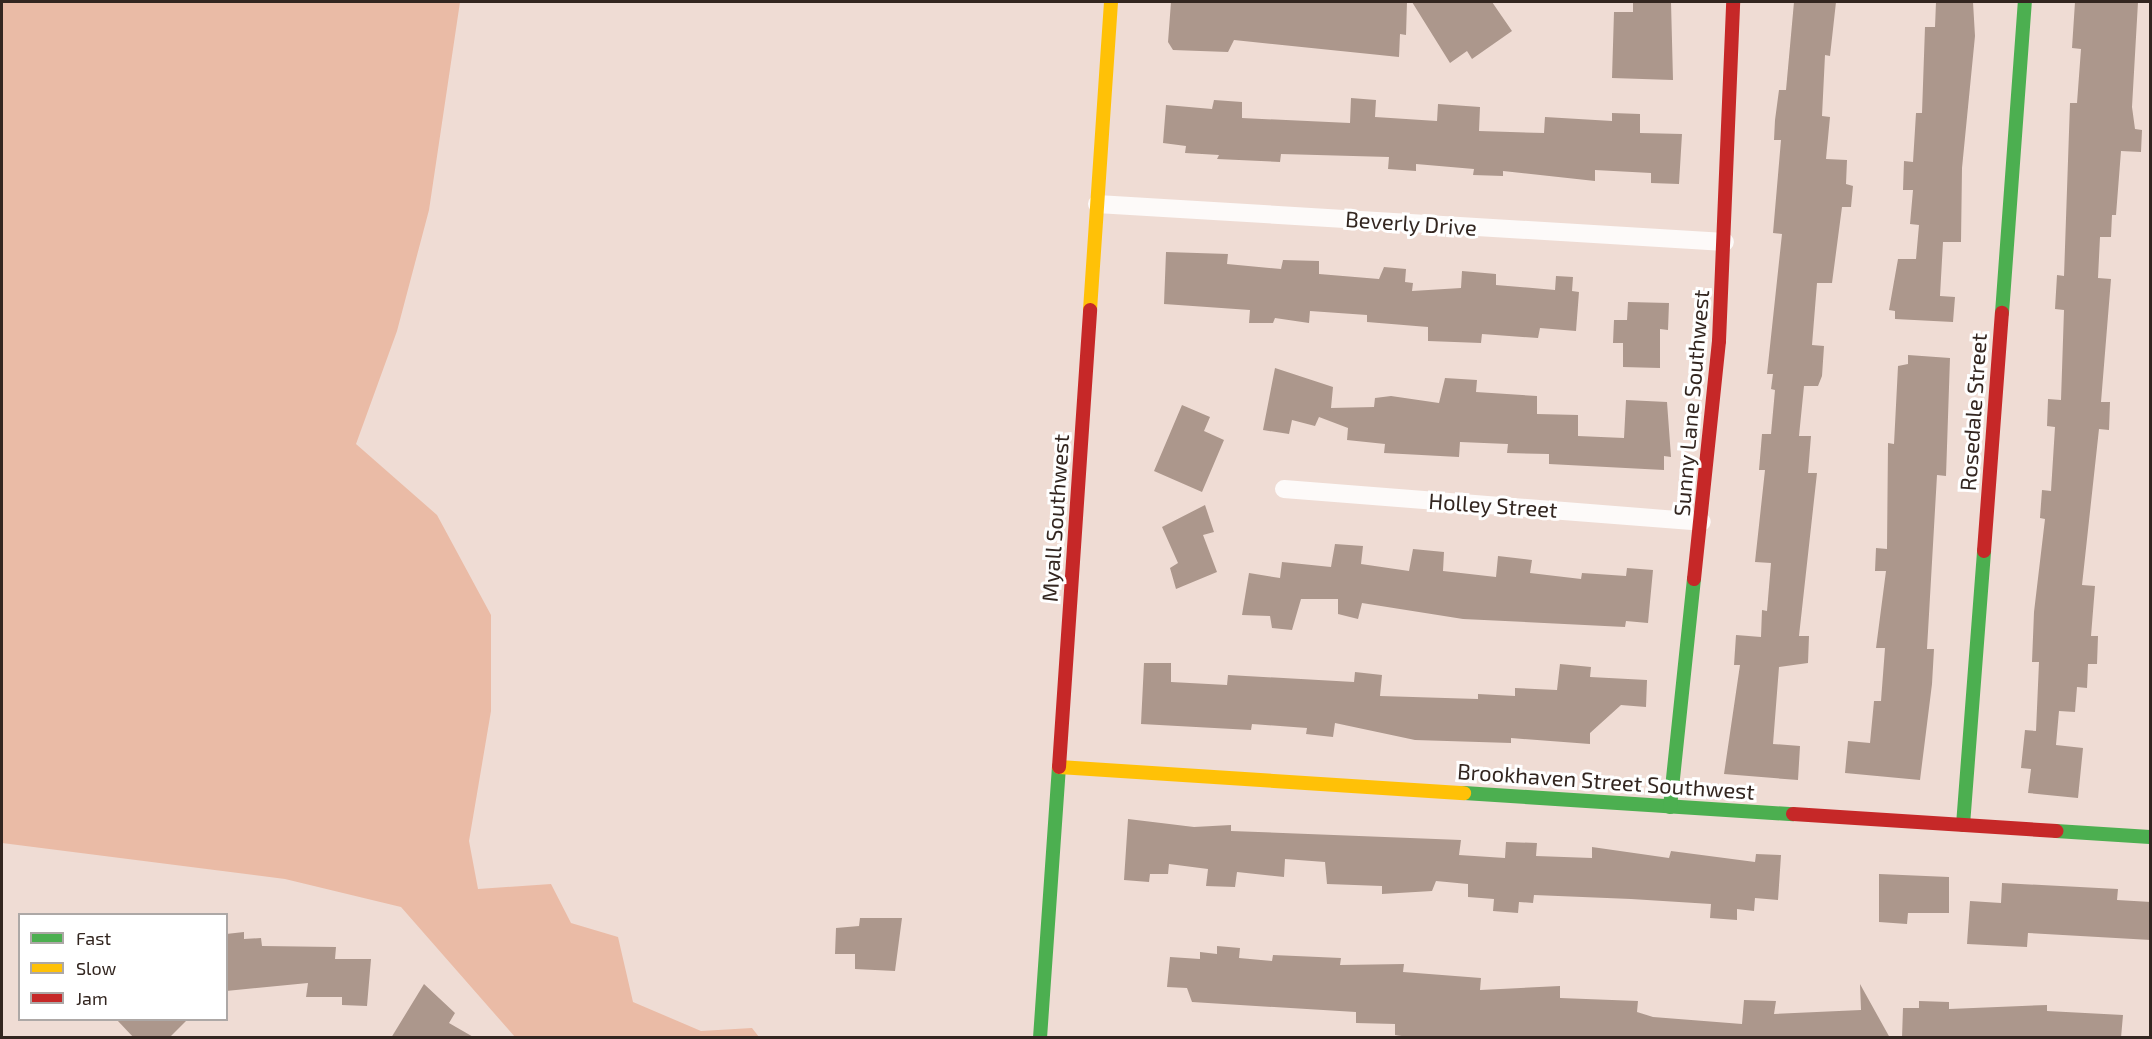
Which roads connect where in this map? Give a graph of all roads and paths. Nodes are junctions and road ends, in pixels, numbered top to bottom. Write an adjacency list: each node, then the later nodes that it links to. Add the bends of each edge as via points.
1 (1111, 2): 4 (street, Myall Southwest)
2 (1733, 2): 5 (street, Sunny Lane Southwest)
3 (2025, 2): 10 (street, Rosedale Street)
4 (1098, 204): 5 (street, Beverly Drive); 8 (street, Myall Southwest)
5 (1725, 242): 7 (street, Sunny Lane Southwest)
6 (1284, 489): 7 (street, Holley Street)
7 (1702, 522): 9 (street, Sunny Lane Southwest)
8 (1059, 768): 9 (street, Brookhaven Street Southwest); 12 (street, Myall Southwest)
9 (1670, 807): 10 (street, Brookhaven Street Southwest)
10 (1963, 825): 11 (street, Brookhaven Street Southwest)
11 (2151, 837)
12 (1042, 1037)

